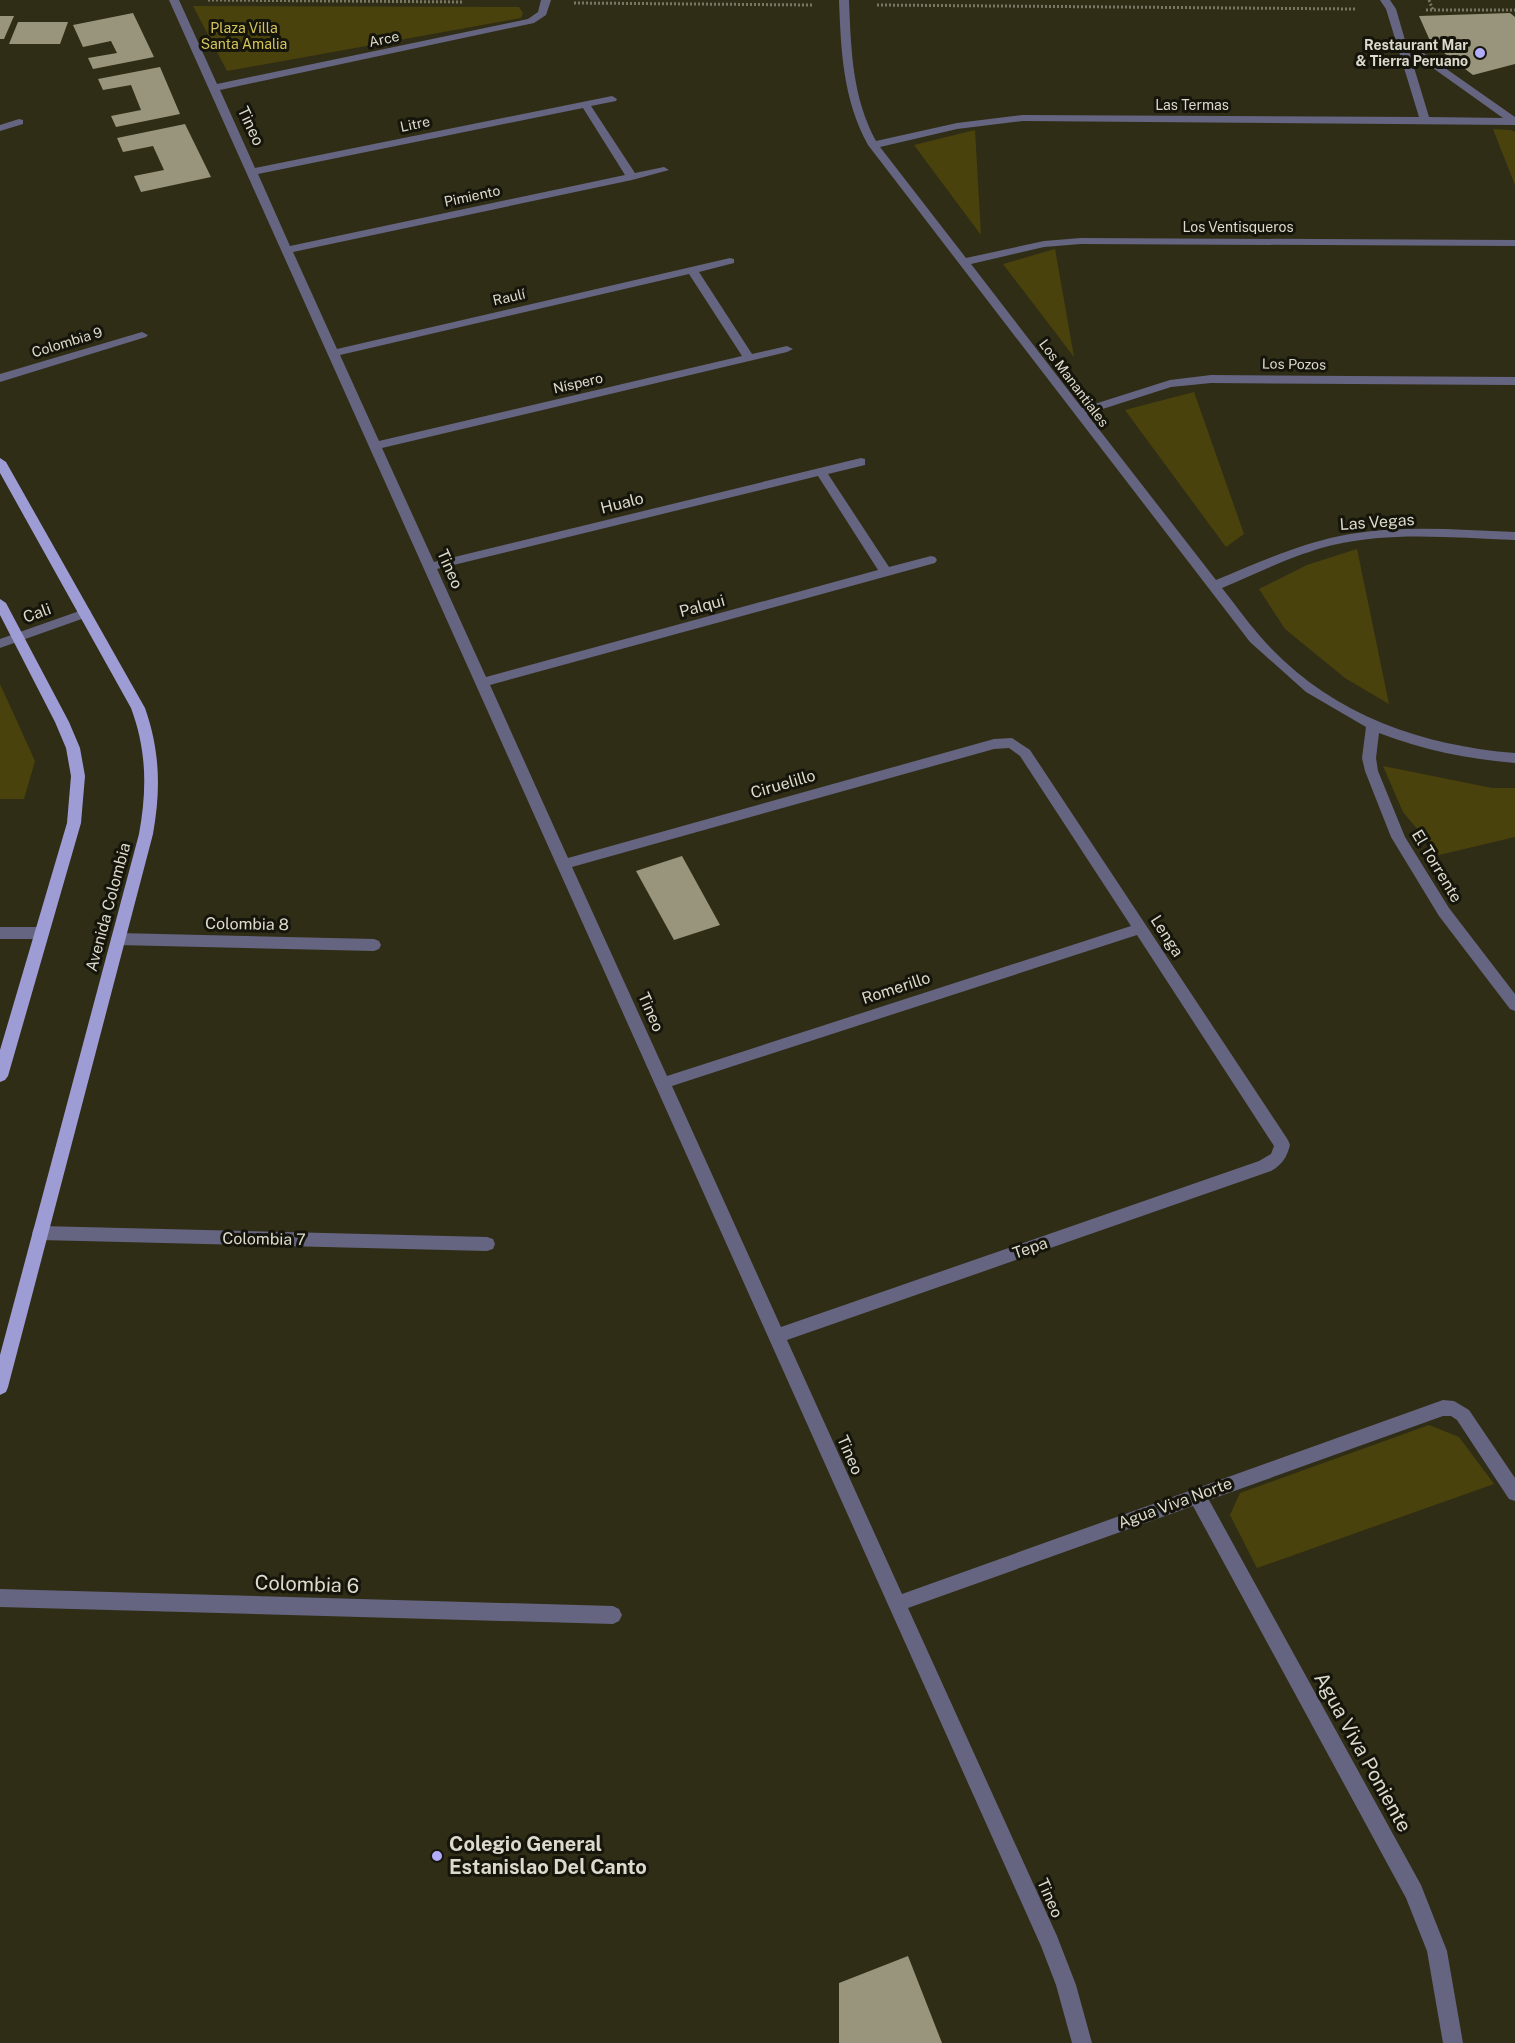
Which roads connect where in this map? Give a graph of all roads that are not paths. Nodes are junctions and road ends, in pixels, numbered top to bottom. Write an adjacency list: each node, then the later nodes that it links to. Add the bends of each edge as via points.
1 (174, 0): 6 (street, Tineo)
2 (546, 0): 6 (street, Arce, via 543,14 531,21)
3 (844, 0): 13 (street, Los Manantiales, via 849,86 856,113)
4 (1385, 0): 5 (street)
5 (1401, 41): 9 (street); 10 (street)
6 (214, 88): 15 (street, Tineo)
7 (612, 99): 8 (street, Litre)
8 (585, 105): 15 (street, Litre); 16 (street)
9 (1425, 120): 10 (street, Las Termas); 13 (street, Las Termas, via 1023,118 957,126)
10 (1514, 121)
11 (19, 122): 12 (street)
12 (0, 128)
13 (873, 145): 20 (street, Los Manantiales)
14 (664, 170): 16 (street, Pimiento)
15 (252, 172): 18 (street, Tineo)
16 (632, 177): 18 (street, Pimiento)
17 (1515, 243): 20 (street, Los Ventisqueros, via 1081,241 1044,244)
18 (287, 250): 24 (street, Tineo)
19 (730, 261): 21 (street, Raulí)
20 (964, 262): 28 (street, Los Manantiales)
21 (692, 270): 24 (street, Raulí); 25 (street)
22 (142, 335): 26 (street, Colombia 9)
23 (787, 349): 25 (street, Níspero)
24 (334, 353): 29 (street, Tineo)
25 (749, 358): 29 (street, Níspero)
26 (0, 378)
27 (1515, 381): 28 (street, Los Pozos, via 1211,379 1170,384)
28 (1078, 412): 37 (street, Los Manantiales)
29 (375, 446): 35 (street, Tineo)
30 (0, 462): 39 (main road, Avenida Colombia)
31 (861, 462): 32 (street, Hualo)
32 (821, 472): 35 (street, Hualo); 36 (street)
33 (1515, 536): 37 (street, Las Vegas, via 1386,534 1350,538 1312,548)
34 (931, 560): 36 (street, Palqui)
35 (429, 567): 42 (street, Tineo)
36 (886, 572): 42 (street, Palqui)
37 (1214, 586): 43 (street, Los Manantiales, via 1280,666 1339,709)
38 (0, 603): 40 (main road)
39 (85, 613): 40 (street, Cali); 50 (main road, Avenida Colombia, via 138,708 153,761 148,825)
40 (19, 638): 41 (street, Cali); 49 (main road, via 62,722 73,748 78,776 74,823)
41 (0, 644)
42 (482, 683): 46 (street, Tineo)
43 (1373, 726): 45 (street, Los Manantiales, via 1458,751); 52 (street, El Torrente, via 1369,758 1394,828 1445,914)
44 (1012, 743): 46 (street, Ciruelillo, via 994,744); 47 (street, Lenga, via 1026,753)
45 (1515, 758)
46 (564, 864): 54 (street, Tineo)
47 (1141, 928): 54 (street, Romerillo); 55 (street, Lenga, via 1277,1135 1282,1145)
48 (0, 933): 49 (street)
49 (42, 933): 53 (main road)
50 (118, 939): 51 (street, Colombia 8); 56 (main road, Avenida Colombia)
51 (374, 945)
52 (1515, 1005)
53 (0, 1076)
54 (663, 1083): 58 (street, Tineo)
55 (1280, 1155): 58 (street, Tepa, via 1265,1166)
56 (40, 1233): 57 (street, Colombia 7); 59 (main road, Avenida Colombia)
57 (488, 1245)
58 (776, 1336): 63 (street, Tineo)
59 (0, 1387)
60 (1515, 1493): 61 (street, Agua Viva Norte, via 1470,1423 1454,1409 1434,1410)
61 (1197, 1496): 63 (street, Agua Viva Norte); 66 (street, Agua Viva Poniente, via 1414,1892 1437,1951)
62 (0, 1598): 64 (street, Colombia 6)
63 (897, 1604): 65 (street, Tineo, via 1050,1943)
64 (613, 1616)
65 (1082, 2043)
66 (1454, 2043)

